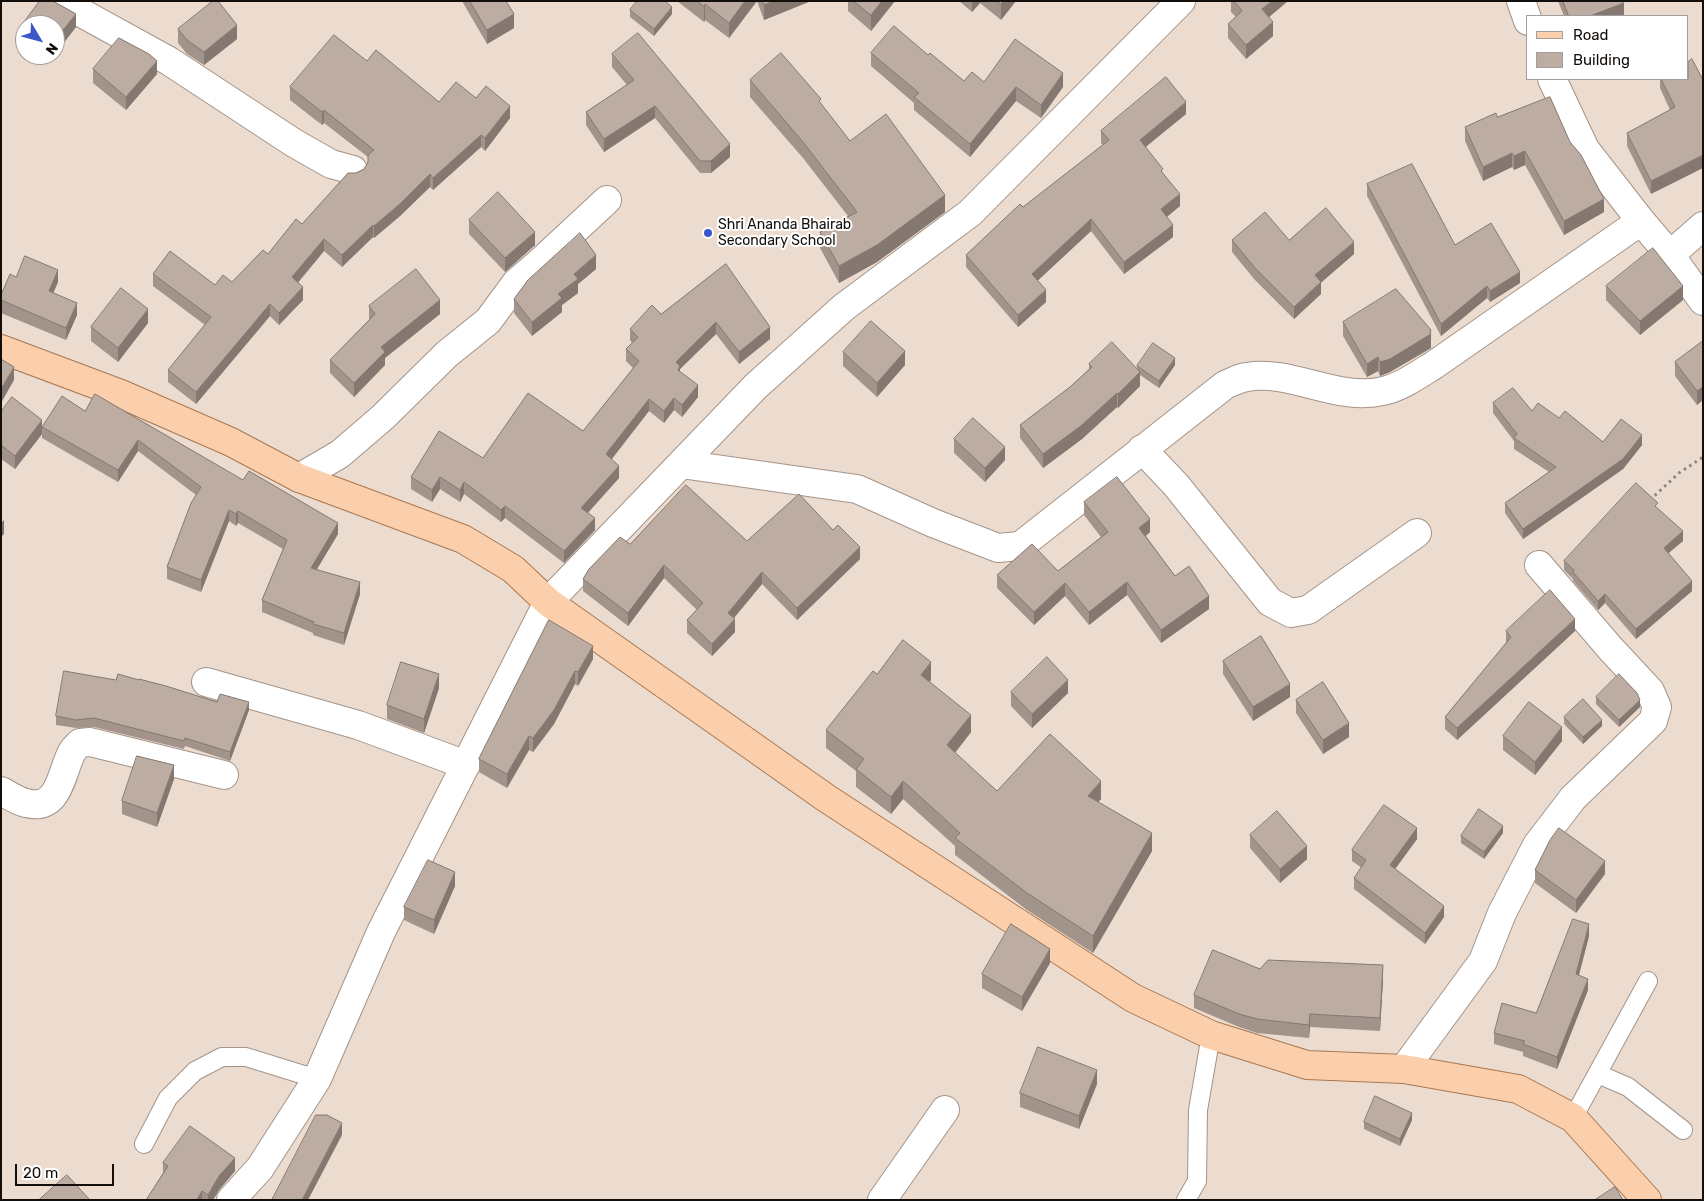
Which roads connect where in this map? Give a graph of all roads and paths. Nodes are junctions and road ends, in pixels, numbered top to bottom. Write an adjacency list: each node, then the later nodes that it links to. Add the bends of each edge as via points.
1 (60, 1): 6 (street, via 169,61 294,144 331,164)
2 (1180, 1): 15 (street, via 970,213 844,307 741,400)
3 (1521, 1): 4 (street)
4 (1526, 15)
5 (1552, 80): 8 (street, via 1585,149)
6 (353, 170)
7 (607, 200): 16 (street, via 516,283 488,321 448,354 383,417 340,454)
8 (1641, 221): 10 (street); 13 (street, via 1501,320 1407,381 1384,391 1358,394 1273,377 1246,377 1225,385)
9 (1703, 226): 10 (street)
10 (1670, 255): 11 (street)
11 (1703, 302)
12 (1, 349): 16 (main road, via 122,394 230,442)
13 (1142, 449): 15 (street, via 1020,546 998,548 857,490); 18 (street, via 1176,485 1270,602 1291,613 1308,610)
14 (1703, 457): 17 (path)
15 (681, 464): 20 (street)
16 (299, 478): 20 (main road, via 463,539 513,569)
17 (1650, 500)
18 (1417, 533)
19 (1539, 565): 27 (street, via 1650,691 1657,707 1652,721 1573,798 1537,844 1483,961)
20 (548, 602): 22 (street); 26 (main road, via 826,798 1133,998)
21 (206, 682): 22 (street, via 358,725)
22 (466, 765): 29 (street, via 381,932)
23 (224, 775): 24 (street, via 85,742 73,751 59,788 48,800 36,805 24,803)
24 (1, 791)
25 (1648, 981): 28 (lane)
26 (1211, 1036): 27 (main road, via 1307,1065); 36 (lane, via 1198,1110 1197,1181)
27 (1404, 1069): 31 (main road, via 1518,1089)
28 (1598, 1074): 31 (lane); 32 (lane, via 1628,1087)
29 (317, 1079): 33 (lane, via 246,1056 222,1058 195,1071 168,1098); 34 (street, via 260,1168)
30 (945, 1110): 35 (street)
31 (1573, 1118): 37 (main road)
32 (1683, 1130)
33 (144, 1144)
34 (231, 1200)
35 (882, 1200)
36 (1186, 1200)
37 (1647, 1200)

